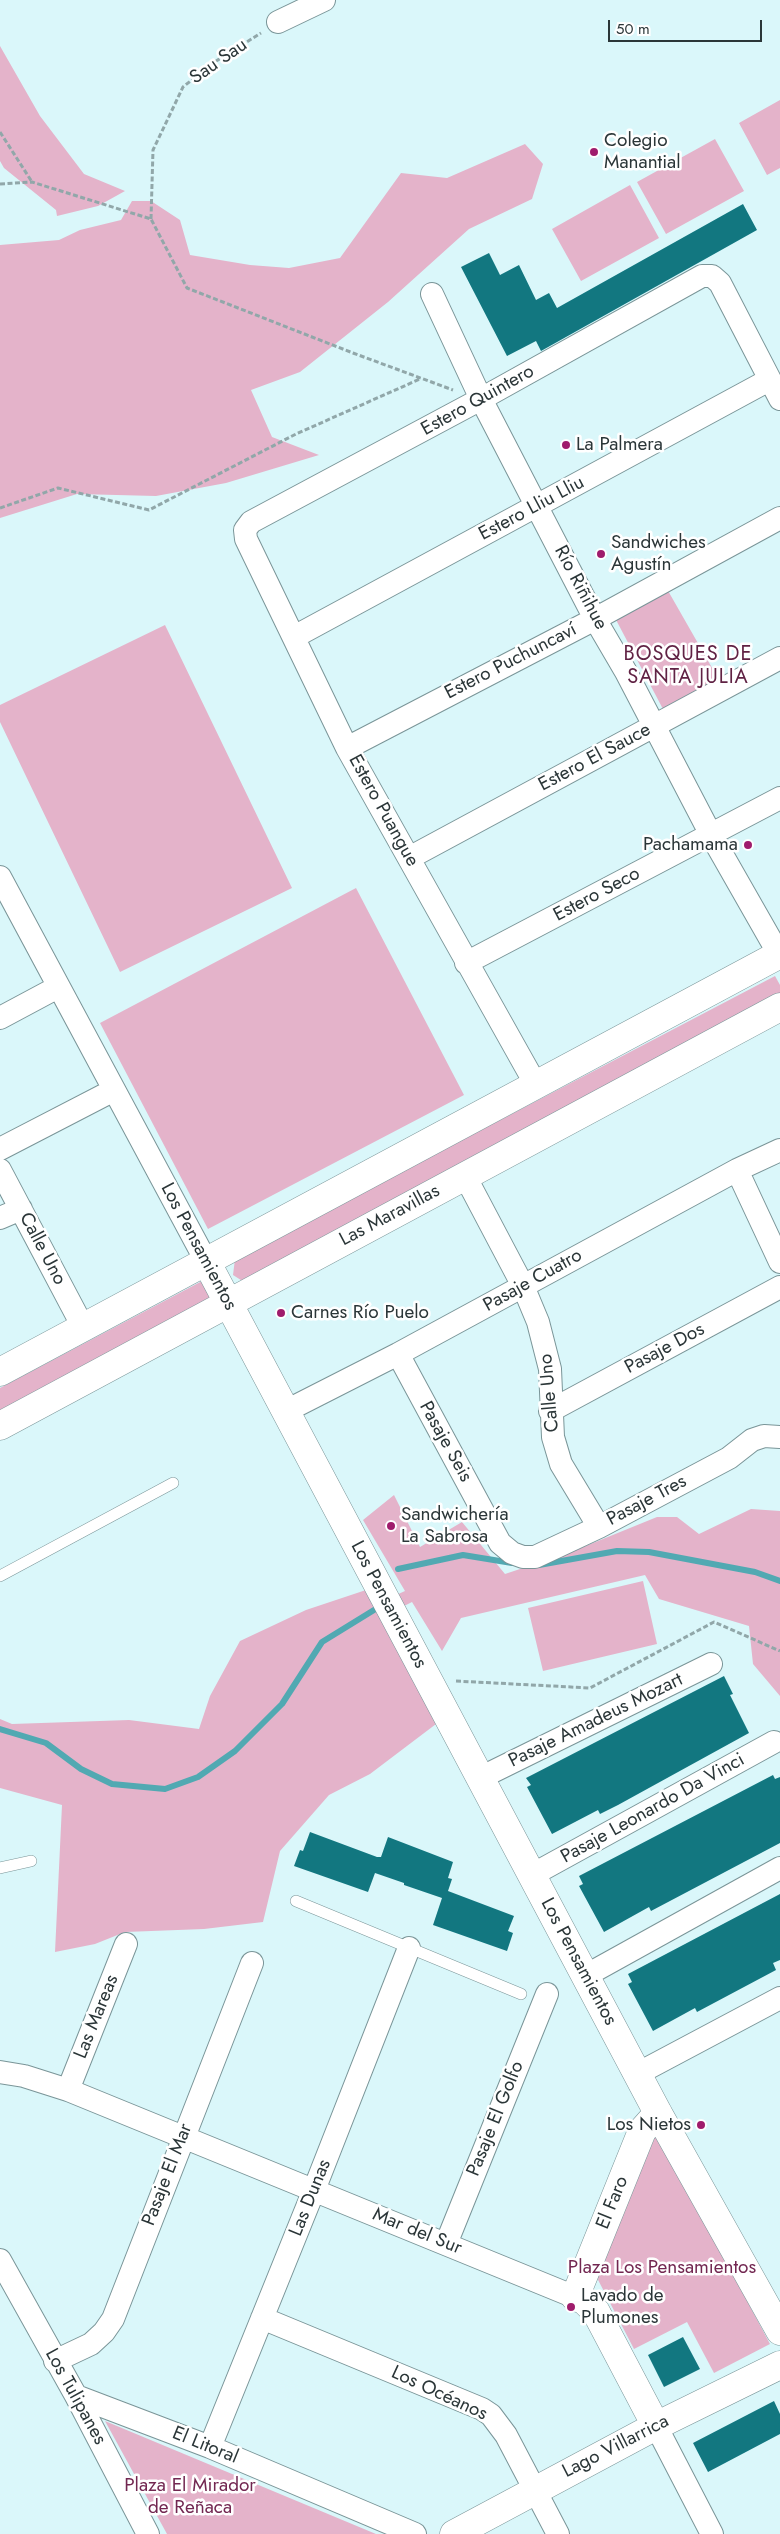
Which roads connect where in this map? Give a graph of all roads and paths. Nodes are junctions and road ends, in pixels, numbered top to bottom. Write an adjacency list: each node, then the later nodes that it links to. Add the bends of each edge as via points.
1 (324, 0): 2 (street)
2 (278, 22): 6 (path, Sau Sau, via 182,87 153,150)
3 (0, 132): 4 (path)
4 (32, 182): 5 (path); 6 (path)
5 (0, 184)
6 (151, 219): 8 (path, via 188,288)
7 (432, 294): 10 (street, Río Riñihue)
8 (420, 379): 10 (path); 12 (path, via 296,434 149,510 58,488)
9 (775, 390): 10 (street, Estero Quintero, via 720,283 712,276 702,276); 11 (street, Estero Lliu Lliu)
10 (481, 399): 11 (street, Río Riñihue); 14 (street, Estero Quintero, via 251,522)
11 (537, 507): 15 (street, Río Riñihue); 16 (street, Estero Lliu Lliu)
12 (0, 508)
13 (780, 518): 15 (street, Estero Puchuncaví)
14 (245, 530): 16 (street, Estero Puangue, via 246,539)
15 (595, 619): 18 (street, Río Riñihue); 19 (street, Estero Puchuncaví)
16 (294, 637): 19 (street, Estero Puangue)
17 (780, 658): 18 (street, Estero El Sauce)
18 (653, 726): 21 (street, Río Riñihue); 22 (street, Estero El Sauce)
19 (347, 748): 22 (street, Estero Puangue)
20 (780, 798): 21 (street, Estero Seco)
21 (711, 835): 24 (street, Río Riñihue); 25 (street, Estero Seco)
22 (409, 858): 25 (street, Estero Puangue)
23 (0, 877): 26 (street, Los Pensamientos)
24 (780, 955): 29 (street)
25 (466, 963): 29 (street, Estero Puangue)
26 (58, 987): 28 (street); 30 (street, Los Pensamientos)
27 (780, 1008): 35 (street, Las Maravillas)
28 (0, 1018)
29 (536, 1085): 38 (street)
30 (114, 1090): 31 (street); 38 (street, Los Pensamientos)
31 (0, 1149)
32 (780, 1150): 34 (street, Pasaje Cuatro)
33 (0, 1170): 36 (street, Calle Uno)
34 (737, 1170): 39 (street); 40 (street, Pasaje Cuatro)
35 (465, 1176): 40 (street, Calle Uno); 42 (street, Las Maravillas)
36 (21, 1208): 37 (street); 43 (street, Calle Uno)
37 (0, 1218)
38 (206, 1261): 42 (street, Los Pensamientos); 43 (street)
39 (780, 1262)
40 (523, 1286): 44 (street, Pasaje Cuatro); 47 (street, Calle Uno, via 546,1347 550,1368)
41 (780, 1287): 47 (street, Pasaje Dos)
42 (228, 1302): 46 (street, Los Pensamientos); 48 (street, Las Maravillas)
43 (84, 1327): 45 (street)
44 (398, 1354): 46 (street, Pasaje Cuatro); 52 (street, Pasaje Seis, via 500,1543)
45 (0, 1372)
46 (286, 1411): 56 (street, Los Pensamientos)
47 (550, 1411): 51 (street, Calle Uno, via 553,1438 561,1464)
48 (0, 1426)
49 (780, 1437): 51 (street, Pasaje Tres, via 764,1436 752,1440 729,1458)
50 (173, 1483): 53 (lane)
51 (599, 1527): 52 (street, Pasaje Tres, via 536,1558)
52 (512, 1553)
53 (0, 1576)
54 (780, 1651): 56 (path, via 714,1622 590,1688)
55 (711, 1664): 58 (street, Pasaje Amadeus Mozart)
56 (428, 1680): 58 (street, Los Pensamientos)
57 (774, 1742): 62 (street, Pasaje Leonardo Da Vinci)
58 (480, 1778): 62 (street, Los Pensamientos)
59 (30, 1861): 60 (lane)
60 (0, 1868)
61 (780, 1868): 67 (street)
62 (532, 1875): 67 (street, Los Pensamientos)
63 (296, 1901): 65 (lane)
64 (126, 1944): 73 (street, Las Mareas)
65 (410, 1948): 68 (lane); 76 (street, Las Dunas)
66 (252, 1963): 75 (street, Pasaje El Mar)
67 (585, 1976): 72 (street, Los Pensamientos)
68 (521, 1994)
69 (547, 1994): 77 (street, Pasaje El Golfo)
70 (780, 1998): 72 (street)
71 (0, 2072): 73 (street, Mar del Sur)
72 (637, 2074): 74 (street, Los Pensamientos)
73 (68, 2090): 75 (street, Mar del Sur)
74 (658, 2113): 79 (street, El Faro, via 642,2131); 81 (street, Los Pensamientos)
75 (183, 2137): 76 (street, Mar del Sur); 82 (street, Pasaje El Mar, via 109,2326 91,2344)
76 (314, 2190): 77 (street, Mar del Sur); 80 (street, Las Dunas)
77 (446, 2244): 79 (street, Mar del Sur)
78 (0, 2260): 82 (street, Los Tulipanes)
79 (576, 2297): 85 (street, Mar del Sur, via 596,2312)
80 (262, 2318): 86 (street, Las Dunas); 87 (street, Los Océanos, via 482,2409 499,2424)
81 (780, 2331)
82 (56, 2361): 84 (street, Los Tulipanes)
83 (780, 2365): 85 (street, Lago Villarrica)
84 (76, 2396): 86 (street, El Litoral); 88 (street, Los Tulipanes)
85 (656, 2426): 87 (street, Lago Villarrica); 92 (street, Mar del Sur)
86 (210, 2447): 89 (street, El Litoral)
87 (536, 2489): 90 (street, Lago Villarrica); 91 (street, Los Océanos)
88 (148, 2534)
89 (415, 2534)
90 (454, 2534)
91 (558, 2534)
92 (712, 2534)

